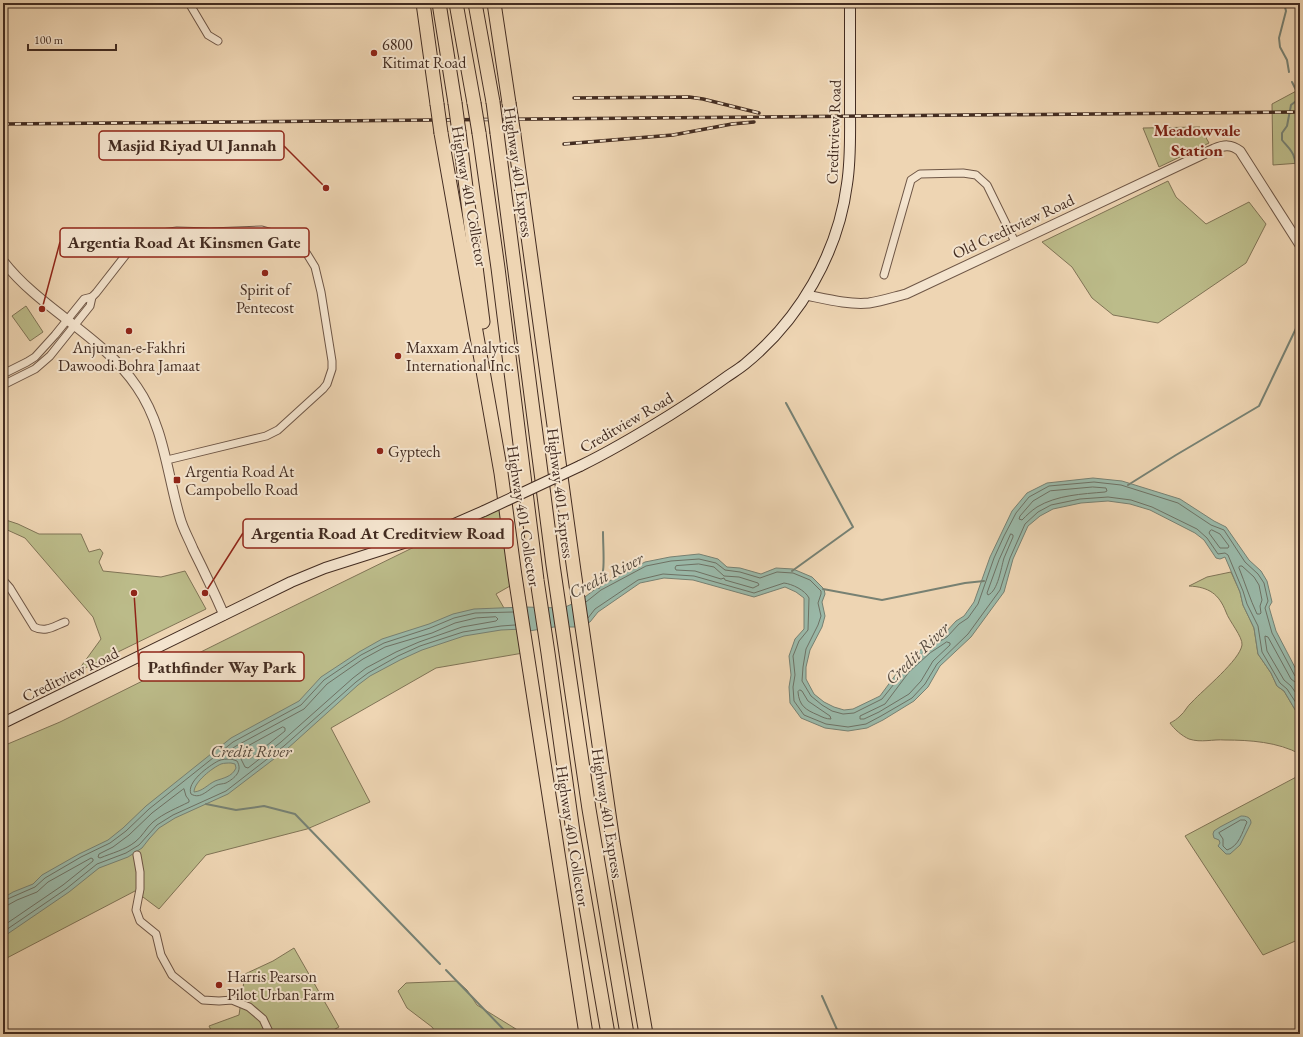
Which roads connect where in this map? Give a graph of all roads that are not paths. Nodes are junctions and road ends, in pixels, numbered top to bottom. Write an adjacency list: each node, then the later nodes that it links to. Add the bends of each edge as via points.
1 (189, 3): 8 (street, via 208,35)
2 (423, 3): 20 (highway, Highway 401 Collector, bridge, via 441,133)
3 (439, 3): 20 (highway, bridge, via 459,132)
4 (456, 3): 30 (highway, bridge, via 479,133 537,580 573,832)
5 (475, 3): 31 (highway, Highway 401 Express, bridge, via 493,102 555,578 589,809)
6 (494, 3): 32 (highway, bridge, via 613,842)
7 (850, 3): 13 (main road, Creditview Road, via 850,155 847,185 835,235 826,259)
8 (218, 41)
9 (1015, 242): 10 (street, Old Creditview Road, via 1226,145 1240,151); 12 (street, via 987,184 976,175 920,174 911,180); 13 (street, Old Creditview Road, via 906,294 886,300 868,303 849,302)
10 (1300, 245)
11 (3, 261): 15 (street, via 34,295)
12 (884, 275)
13 (806, 295): 22 (main road, Creditview Road, bridge, via 785,324 745,364 697,398 631,439 580,466 429,535 325,568)
14 (92, 297): 15 (street, via 84,300); 16 (street, via 90,306); 19 (street, via 128,252 154,234 177,231 262,230 296,243 315,267 332,361 327,384 278,430 266,436)
15 (67, 320): 16 (street); 17 (street, via 35,357)
16 (75, 326): 18 (street, via 50,356 35,369); 19 (street, via 118,362 137,386 149,407)
17 (3, 374)
18 (3, 385)
19 (167, 460): 22 (street, via 180,519)
20 (501, 472): 26 (highway, Highway 401 Collector)
21 (3, 580): 23 (street, via 34,627 46,630)
22 (224, 614): 24 (main road, Creditview Road)
23 (65, 622)
24 (3, 723)
25 (137, 855): 27 (street, via 140,889 136,910 140,921 156,934 160,955 172,975 203,1000 232,1000 249,1007 263,1019)
26 (579, 984): 28 (highway, Highway 401 Collector); 29 (highway)
27 (270, 1034)
28 (586, 1034)
29 (590, 1034)
30 (608, 1034)
31 (627, 1034)
32 (646, 1034)

